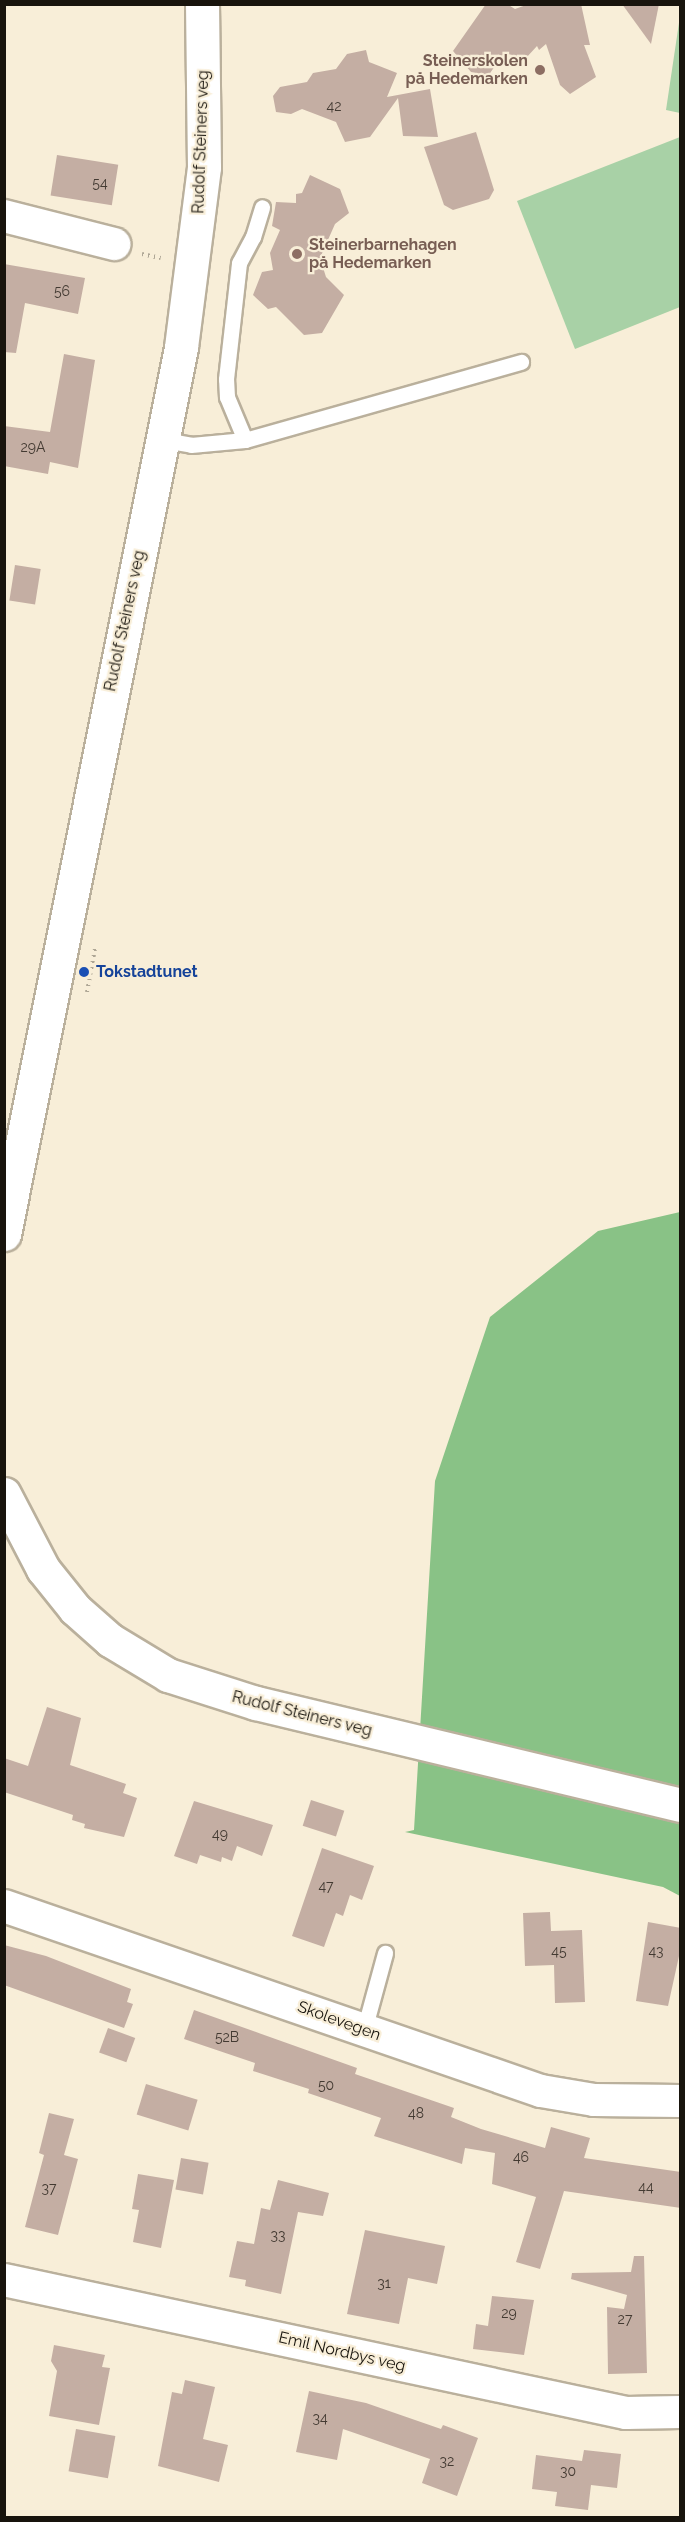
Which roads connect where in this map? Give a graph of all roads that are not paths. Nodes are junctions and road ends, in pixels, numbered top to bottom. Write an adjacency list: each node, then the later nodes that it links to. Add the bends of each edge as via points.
1 (202, 4): 6 (street, Rudolf Steiners veg, via 204,167 188,304)
2 (262, 207): 7 (lane, via 253,237 239,263 226,380 227,397)
3 (4, 216): 4 (street)
4 (114, 244)
5 (521, 362): 7 (lane)
6 (164, 440): 7 (lane, via 200,445); 8 (street, Rudolf Steiners veg)
7 (245, 440)
8 (9, 1190): 9 (street, Rudolf Steiners veg)
9 (4, 1234)
10 (7, 1509): 11 (street, Rudolf Steiners veg, via 43,1569 75,1609 110,1640 168,1675 256,1703)
11 (681, 1805)
12 (4, 1906): 14 (street, Skolevegen)
13 (385, 1953): 14 (lane)
14 (364, 2030): 15 (street, Skolevegen, via 541,2091 594,2100)
15 (681, 2102)
16 (4, 2280): 17 (street, Emil Nordbys veg, via 626,2414)
17 (681, 2412)

